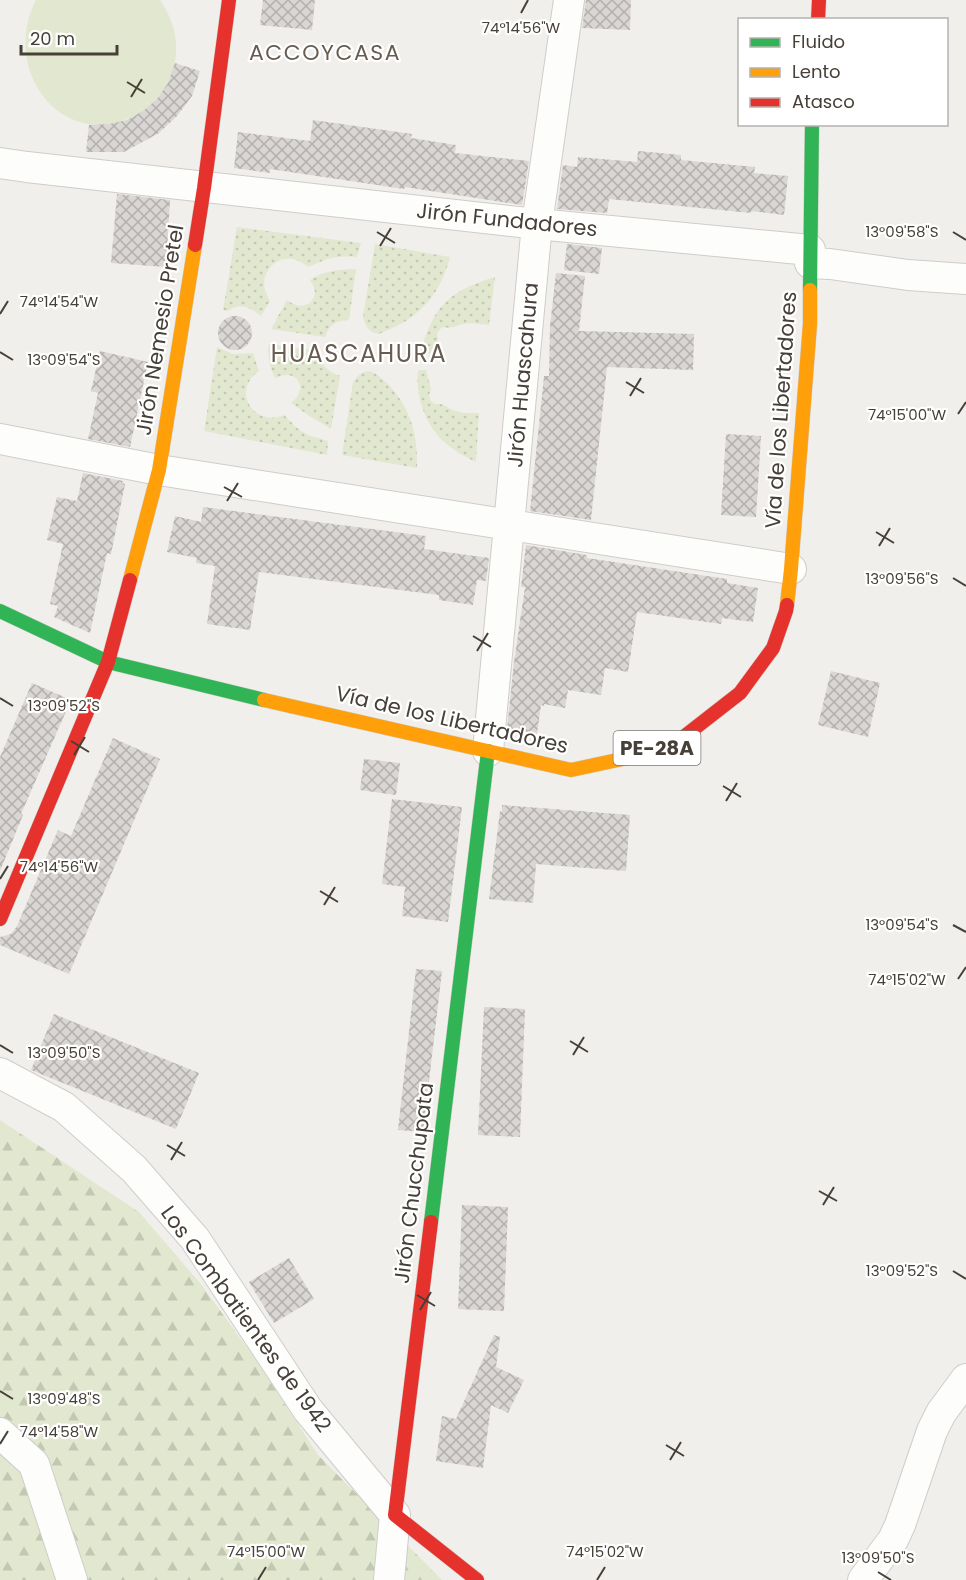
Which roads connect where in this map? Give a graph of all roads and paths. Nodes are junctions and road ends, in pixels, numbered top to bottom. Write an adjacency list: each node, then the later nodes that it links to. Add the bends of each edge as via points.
1 (229, 0): 7 (main road, Jirón Nemesio Pretel)
2 (569, 0): 8 (street, Jirón Huascahura)
3 (819, 0): 4 (main road)
4 (818, 18)
5 (812, 126): 9 (main road, Vía de los Libertadores / PE-28A)
6 (0, 163): 7 (street, Jirón Fundadores)
7 (204, 188): 8 (street, Jirón Fundadores); 12 (main road, Jirón Nemesio Pretel)
8 (537, 224): 9 (street, Jirón Fundadores); 13 (street, Jirón Huascahura)
9 (810, 257): 10 (street, Jirón Fundadores, via 830,264); 14 (main road, Vía de los Libertadores / PE-28A, via 810,324)
10 (966, 279)
11 (0, 439): 12 (street)
12 (159, 470): 13 (street); 16 (main road, Jirón Nemesio Pretel)
13 (509, 526): 14 (street); 17 (street, Jirón Huascahura)
14 (791, 569): 17 (main road, Vía de los Libertadores / PE-28A, via 786,611 773,648 740,693 681,739 629,758 571,770)
15 (0, 610): 16 (main road, Vía de los Libertadores / PE-28A)
16 (108, 662): 17 (main road, Vía de los Libertadores / PE-28A); 18 (main road, Jirón Nemesio Pretel)
17 (488, 751): 22 (main road, Jirón Chucchupata)
18 (0, 919)
19 (0, 1073): 22 (street, Los Combatientes de 1942, via 64,1107 134,1168 195,1239 308,1410)
20 (966, 1379): 26 (street, via 932,1431 893,1540)
21 (0, 1433): 23 (street, via 34,1464)
22 (395, 1515): 24 (street); 25 (main road)
23 (72, 1580)
24 (389, 1580)
25 (477, 1580)
26 (863, 1580)

